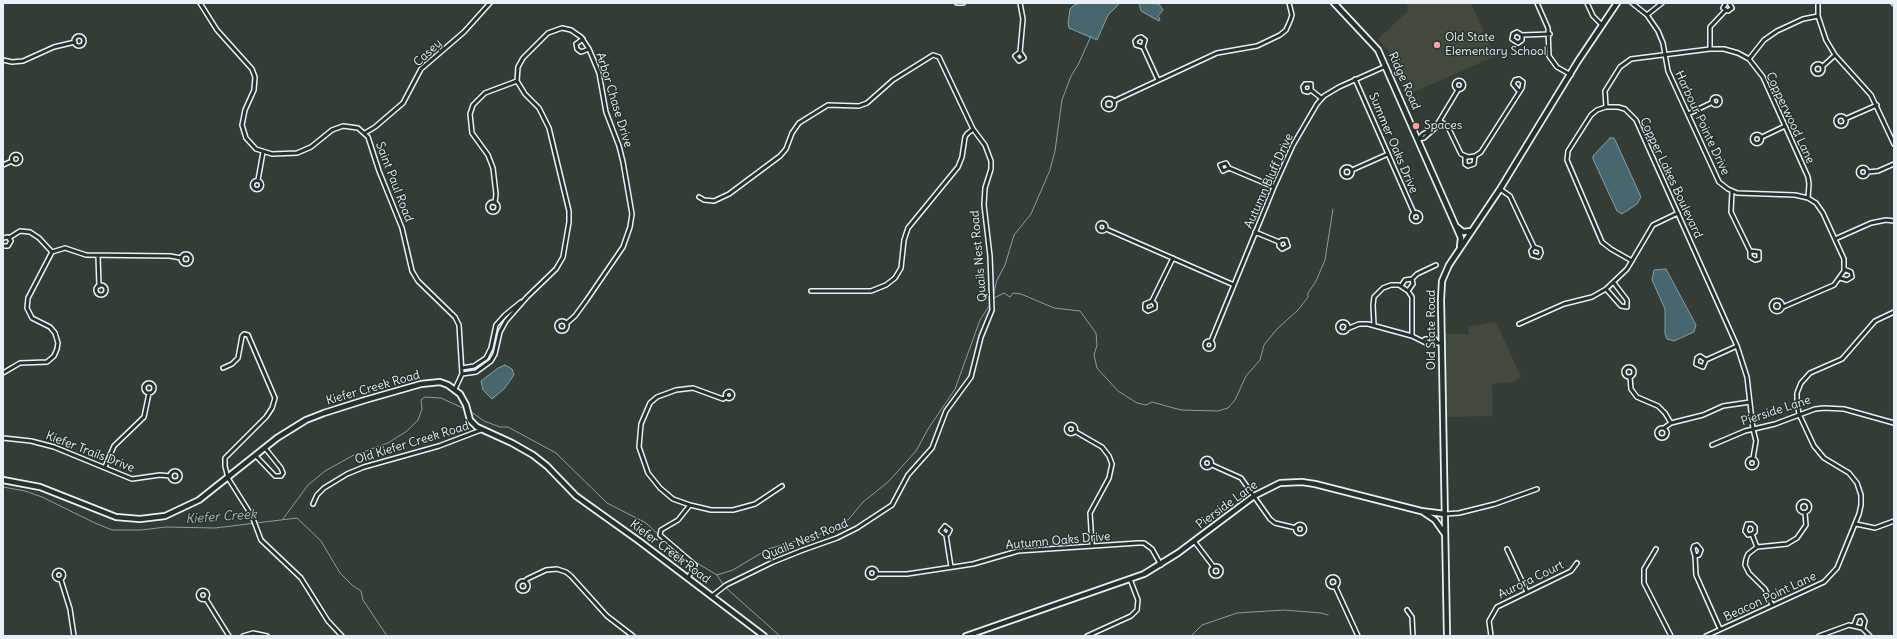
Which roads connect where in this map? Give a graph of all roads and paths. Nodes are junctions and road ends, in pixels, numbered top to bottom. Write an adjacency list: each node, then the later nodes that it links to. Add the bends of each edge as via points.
1 (200, 3): 55 (street, via 217,30 252,69 255,77 254,90 242,124 250,144)
2 (490, 3): 51 (street, Casey, via 464,32 421,70 403,103)
3 (957, 3): 4 (street)
4 (963, 3)
5 (1020, 3): 27 (street, via 1023,19)
6 (1289, 3): 36 (street, via 1292,16 1286,30 1280,35 1256,46 1217,53)
7 (1334, 3): 32 (street, Ridge Road, via 1373,43)
8 (1537, 3): 20 (street)
9 (1587, 3): 19 (street, via 1593,16)
10 (1617, 3): 19 (street, Old State Road)
11 (1632, 3): 17 (street, Harbour Pointe Drive)
12 (1662, 3): 17 (street)
13 (1726, 3): 16 (street, via 1723,7)
14 (1729, 3): 16 (street, via 1731,9)
15 (1818, 3): 18 (street)
16 (1725, 11): 26 (street, via 1710,27)
17 (1647, 15): 28 (street, Harbour Pointe Drive, via 1661,37)
18 (1818, 16): 29 (street, via 1826,40); 30 (street, via 1803,19 1777,31 1764,40)
19 (1602, 25): 34 (street, Old State Road)
20 (1550, 34): 21 (street); 34 (street, via 1549,56 1557,67)
21 (1522, 35)
22 (583, 39): 25 (street, Arbor Chase Drive); 25 (street, via 576,44 577,49 581,52); 37 (street, Arbor Chase Drive, via 571,30 558,28 551,31 523,58 518,67)
23 (75, 42): 31 (street, via 54,47 23,61)
24 (1143, 47): 36 (street)
25 (589, 49): 107 (street, Arbor Chase Drive, via 599,73 606,112 620,146 632,214 623,247 575,316)
26 (1710, 49): 28 (street, Copperwood Lane); 30 (street, Copperwood Lane, via 1732,50)
27 (1020, 52)
28 (1665, 55): 45 (street, Copperwood Lane, via 1631,59 1624,63 1605,91); 46 (street, Harbour Pointe Drive, via 1668,71)
29 (1835, 55): 33 (street); 44 (street)
30 (1749, 59): 49 (street, Copperwood Lane, via 1763,77)
31 (3, 60)
32 (1386, 66): 35 (street, Autumn Bluff Drive); 53 (street, Ridge Road)
33 (1822, 66)
34 (1571, 75): 67 (street, Old State Road)
35 (1355, 79): 41 (street, Autumn Bluff Drive); 56 (street, Summer Oaks Drive)
36 (1158, 80): 42 (street)
37 (517, 81): 71 (street, via 485,92 473,105 470,114 472,133 493,168); 103 (street, via 548,123 569,216 561,261)
38 (1312, 90): 41 (street)
39 (1458, 90): 48 (street)
40 (1518, 90): 58 (street, via 1518,94 1481,152)
41 (1321, 98): 66 (street, Autumn Bluff Drive, via 1293,145)
42 (1114, 101)
43 (1713, 102): 46 (street)
44 (1877, 105): 47 (street); 54 (street)
45 (1606, 107): 73 (street, Copper Lakes Boulevard, via 1625,110 1636,120); 91 (street, via 1591,115 1568,151 1567,160 1602,242)
46 (1688, 114): 68 (street, Harbour Pointe Drive, via 1715,176 1722,185)
47 (1845, 119)
48 (1440, 121): 53 (street, via 1435,128); 57 (street, via 1448,127 1460,152)
49 (1785, 126): 52 (street); 70 (street, Copperwood Lane, via 1808,177)
50 (973, 129): 69 (street, Quails Nest Road, via 936,55 930,55 893,80 867,103 859,106 828,105 799,123 780,156 729,194 714,201); 101 (street, via 967,134 958,166 908,228 901,268 895,278 886,286 871,291); 175 (street, Quails Nest Road, via 985,145 991,161 984,205 990,256 992,310 981,337 971,378 946,411 932,448 908,475 892,505 857,528 726,584)
51 (364, 133): 55 (street, Saint Paul Road, via 352,126 338,127 306,150 289,154); 118 (street, Saint Paul Road, via 371,144 379,172 402,228 412,271 418,281 459,325)
52 (1762, 137)
53 (1418, 139): 75 (street, Ridge Road)
54 (1894, 144)
55 (263, 152): 65 (street)
56 (1388, 154): 63 (street); 72 (street, Summer Oaks Drive)
57 (1465, 156): 58 (street); 58 (street, via 1465,164 1468,166 1474,164)
58 (1475, 156)
59 (12, 161): 61 (street)
60 (1894, 164): 64 (street)
61 (3, 165)
62 (1228, 168): 66 (street)
63 (1352, 170)
64 (1868, 172)
65 (258, 180)
66 (1274, 187): 78 (street, Autumn Bluff Drive)
67 (1500, 189): 77 (street, Old State Road); 84 (street, via 1510,196)
68 (1732, 191): 70 (street, Harbour Pointe Drive); 86 (street, via 1731,212)
69 (699, 197)
70 (1808, 198): 81 (street, via 1816,203 1823,213)
71 (495, 203)
72 (1414, 213)
73 (1678, 213): 91 (street, via 1653,225); 114 (street, Copper Lakes Boulevard)
74 (1894, 221): 81 (street, via 1886,220 1871,224)
75 (1454, 224): 77 (street, via 1463,232); 85 (street, Ridge Road, via 1461,238)
76 (1106, 229): 90 (street)
77 (1471, 231): 85 (street, Old State Road)
78 (1255, 232): 82 (street); 97 (street, Autumn Bluff Drive)
79 (3, 238): 80 (street)
80 (9, 238): 83 (street, via 10,244); 87 (street, via 20,230 30,232)
81 (1835, 238): 93 (street, via 1844,259)
82 (1279, 242)
83 (3, 246)
84 (1534, 246)
85 (1460, 248): 113 (street, Old State Road, via 1445,273 1441,290)
86 (1750, 251)
87 (52, 252): 88 (street, via 65,248); 120 (street, via 28,298 27,308 32,318 50,327 55,333 57,349 47,362 20,363)
88 (98, 256): 89 (street); 98 (street)
89 (181, 258)
90 (1173, 258): 97 (street); 104 (street)
91 (1632, 261): 96 (street)
92 (1436, 265): 94 (street)
93 (1844, 269): 95 (street); 95 (street, via 1851,272 1852,277 1847,280)
94 (1412, 278): 99 (street, via 1405,280); 102 (street, via 1413,284)
95 (1840, 278): 105 (street, via 1829,287)
96 (1614, 283): 100 (street); 100 (street, via 1627,300 1627,306 1620,306)
97 (1234, 285): 112 (street, Autumn Bluff Drive)
98 (99, 286)
99 (1401, 286): 102 (street); 109 (street, via 1387,287 1376,294 1373,304)
100 (1606, 289): 108 (street, via 1592,297 1564,304)
101 (811, 291)
102 (1408, 291): 111 (street, via 1413,303)
103 (527, 298): 116 (street, via 499,321 493,333 489,353 482,362); 119 (street, via 503,326 491,360)
104 (1152, 301)
105 (1783, 307)
106 (1894, 312): 127 (street, Beacon Point Lane, via 1875,321 1842,359 1814,370 1806,376 1797,393)
107 (566, 323)
108 (1519, 324)
109 (1374, 325): 110 (street, via 1363,324); 111 (street)
110 (1347, 329)
111 (1412, 336): 113 (street, via 1426,343)
112 (1211, 341)
113 (1440, 343): 151 (street, Old State Road)
114 (1737, 346): 115 (street); 126 (street, Copper Lakes Boulevard, via 1745,366)
115 (1706, 360)
116 (474, 366): 118 (street); 119 (street)
117 (223, 368): 142 (street, via 238,358 242,336 246,333 275,398 266,417 225,458 224,466)
118 (462, 368): 121 (street, Saint Paul Road)
119 (476, 372): 121 (street)
120 (3, 373)
121 (462, 374): 123 (street, Saint Paul Road)
122 (1630, 377): 128 (street, via 1630,385 1637,397 1658,406)
123 (455, 389): 132 (street, Kiefer Creek Road, via 464,399 470,420); 136 (street, Kiefer Creek Road, via 440,382 426,383 324,412 291,429)
124 (149, 393): 140 (street, via 144,417 114,446)
125 (726, 397): 148 (street, via 722,399 693,388 676,390 657,397 646,410 641,424 639,447 648,473 660,488 674,499)
126 (1750, 402): 128 (street, via 1723,406 1703,415); 131 (street, Copper Lakes Boulevard)
127 (1799, 414): 129 (street, Pierside Lane, via 1815,409 1836,408); 131 (street, Pierside Lane, via 1775,424); 153 (street, Beacon Point Lane, via 1817,451 1824,458 1846,470 1856,483 1861,494 1861,505)
128 (1671, 423): 130 (street)
129 (1894, 423)
130 (1664, 428)
131 (1753, 429): 135 (street, Pierside Lane); 138 (street, Copper Lakes Boulevard, via 1756,441)
132 (481, 430): 147 (street, Old Kiefer Creek Road, via 439,446 347,474 324,488); 169 (street, Kiefer Creek Road, via 533,455 576,496)
133 (1076, 432): 159 (street, via 1102,447 1110,456 1112,464 1109,478 1090,513)
134 (3, 438): 140 (street, Kiefer Trails Drive, via 46,444)
135 (1712, 445)
136 (265, 448): 137 (street, Kiefer Creek Road); 137 (street, via 281,468 281,476 275,476)
137 (256, 456): 142 (street, Kiefer Creek Road)
138 (1753, 458)
139 (1212, 465): 146 (street, via 1236,475)
140 (104, 467): 141 (street, Kiefer Trails Drive, via 132,479)
141 (170, 476)
142 (228, 478): 143 (street, Kiefer Creek Road, via 185,508 165,516 140,519 116,517 40,486); 186 (street, via 252,516 265,544 301,578 328,621)
143 (3, 480)
144 (782, 486): 148 (street, via 755,504 733,510 711,510)
145 (1537, 489): 151 (street, Pierside Lane, via 1495,504)
146 (1254, 496): 149 (street, Pierside Lane, via 1280,483 1302,482); 154 (street, via 1275,523); 158 (street, Pierside Lane)
147 (313, 504)
148 (690, 505): 169 (street, via 680,518 663,528 660,533 663,539 695,565)
149 (1421, 511): 151 (street, Pierside Lane); 155 (street, via 1435,520)
150 (1805, 513): 160 (street, via 1806,525 1797,538 1787,544)
151 (1445, 514): 155 (street, Old State Road)
152 (1894, 521): 153 (street, via 1875,528)
153 (1856, 524): 177 (street, Beacon Point Lane, via 1837,568 1830,577)
154 (1296, 528)
155 (1445, 533): 193 (street, Old State Road)
156 (1752, 534): 160 (street)
157 (946, 535): 167 (street)
158 (1194, 541): 165 (street, Pierside Lane); 166 (street)
159 (1092, 545): 165 (street, Autumn Oaks Drive, via 1144,543 1152,549); 167 (street, Autumn Oaks Drive, via 1018,551 973,564)
160 (1757, 547): 177 (street, via 1748,554 1746,565 1749,573 1765,589)
161 (1507, 549): 174 (street)
162 (1656, 549): 195 (street, via 1644,569 1644,582)
163 (1695, 556): 181 (street, via 1698,580)
164 (1577, 563): 174 (street, Aurora Court, via 1571,571)
165 (1161, 565): 170 (street, Pierside Lane)
166 (1213, 566)
167 (951, 567): 168 (street, Autumn Oaks Drive, via 907,574)
168 (876, 574)
169 (688, 578): 175 (street, Kiefer Creek Road)
170 (1130, 579): 189 (street, Pierside Lane); 190 (street, via 1138,600 1137,610 1131,616)
171 (61, 580): 182 (street, via 70,609)
172 (525, 581): 187 (street, via 546,570 557,569 566,572 607,616)
173 (1335, 586): 191 (street)
174 (1527, 592): 194 (street, Aurora Court, via 1495,609 1490,621)
175 (712, 596): 188 (street, Kiefer Creek Road)
176 (206, 599): 183 (street)
177 (1772, 605): 181 (street, Beacon Point Lane)
178 (1407, 610): 192 (street, via 1412,617)
179 (1854, 626): 180 (street); 180 (street, via 1857,617 1862,616 1866,621); 197 (street, via 1846,625)
180 (1863, 629): 198 (street)
181 (1720, 630): 196 (street, Beacon Point Lane)
182 (74, 636)
183 (229, 636)
184 (243, 636): 185 (street)
185 (267, 636)
186 (342, 636)
187 (634, 636)
188 (764, 636)
189 (966, 636)
190 (1087, 636)
191 (1358, 636)
192 (1413, 636)
193 (1447, 636)
194 (1491, 636)
195 (1671, 636)
196 (1706, 636)
197 (1821, 636)
198 (1870, 636)

